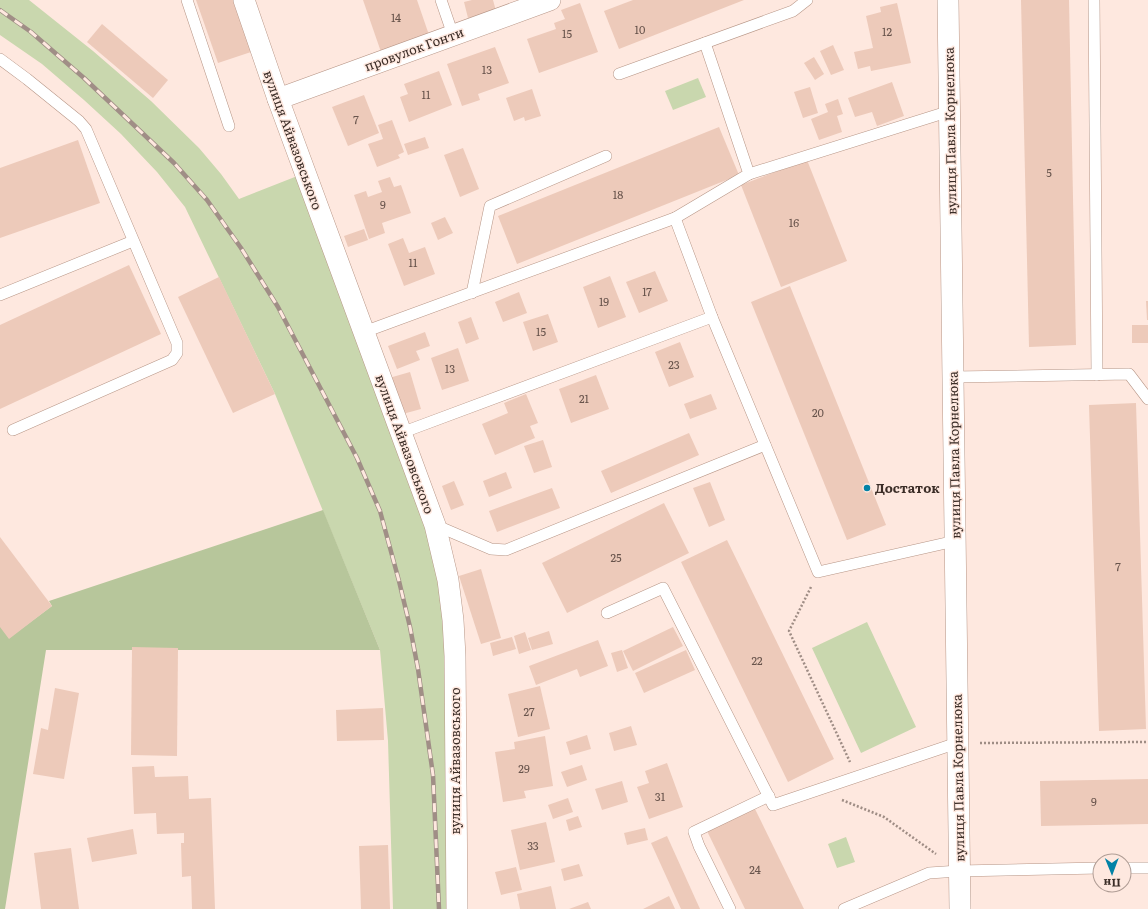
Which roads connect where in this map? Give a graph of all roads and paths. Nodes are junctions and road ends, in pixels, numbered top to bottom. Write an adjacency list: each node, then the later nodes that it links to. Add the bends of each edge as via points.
1 (187, 0): 14 (lane)
2 (244, 0): 12 (street, вулиця Айвазовського)
3 (441, 0): 8 (lane)
4 (550, 0): 8 (street, провулок Гонти)
5 (807, 0): 9 (lane, via 793,11)
6 (948, 0): 13 (street, вулиця Павла Корнелюка)
7 (1094, 0): 23 (lane)
8 (453, 36): 12 (street, провулок Гонти)
9 (705, 43): 11 (lane); 16 (lane)
10 (0, 59): 18 (lane, via 86,129)
11 (620, 74)
12 (278, 99): 22 (street, вулиця Айвазовського)
13 (950, 111): 16 (lane); 24 (street, вулиця Павла Корнелюка)
14 (229, 126)
15 (606, 156): 19 (lane, via 490,206)
16 (749, 174): 17 (lane)
17 (675, 218): 19 (lane); 21 (lane)
18 (133, 241): 20 (lane); 26 (lane, via 177,343 177,353 172,360)
19 (472, 293): 22 (lane)
20 (0, 295)
21 (712, 317): 27 (lane); 28 (lane)
22 (364, 332): 27 (street, вулиця Айвазовського)
23 (1097, 375): 24 (lane); 25 (lane, via 1129,374)
24 (953, 377): 30 (street, вулиця Павла Корнелюка)
25 (1148, 399)
26 (13, 430)
27 (401, 433): 29 (street, вулиця Айвазовського)
28 (764, 445): 29 (lane, via 506,550 492,549); 31 (lane)
29 (435, 526): 42 (street, вулиця Айвазовського, via 448,580 453,620)
30 (954, 541): 31 (lane); 34 (street, вулиця Павла Корнелюка)
31 (818, 572): 35 (path, via 789,631)
32 (607, 613): 37 (lane, via 663,588)
33 (1148, 742): 34 (path)
34 (957, 743): 35 (lane); 41 (street, вулиця Павла Корнелюка)
35 (857, 777): 36 (lane)
36 (818, 790): 37 (lane, via 773,805); 41 (path, via 884,817)
37 (769, 796): 43 (lane, via 694,832)
38 (1092, 868): 41 (lane)
39 (1132, 868): 40 (lane)
40 (1148, 868)
41 (959, 871): 44 (lane, via 929,873); 45 (street, вулиця Павла Корнелюка)
42 (457, 909)
43 (730, 909)
44 (844, 909)
45 (960, 909)

